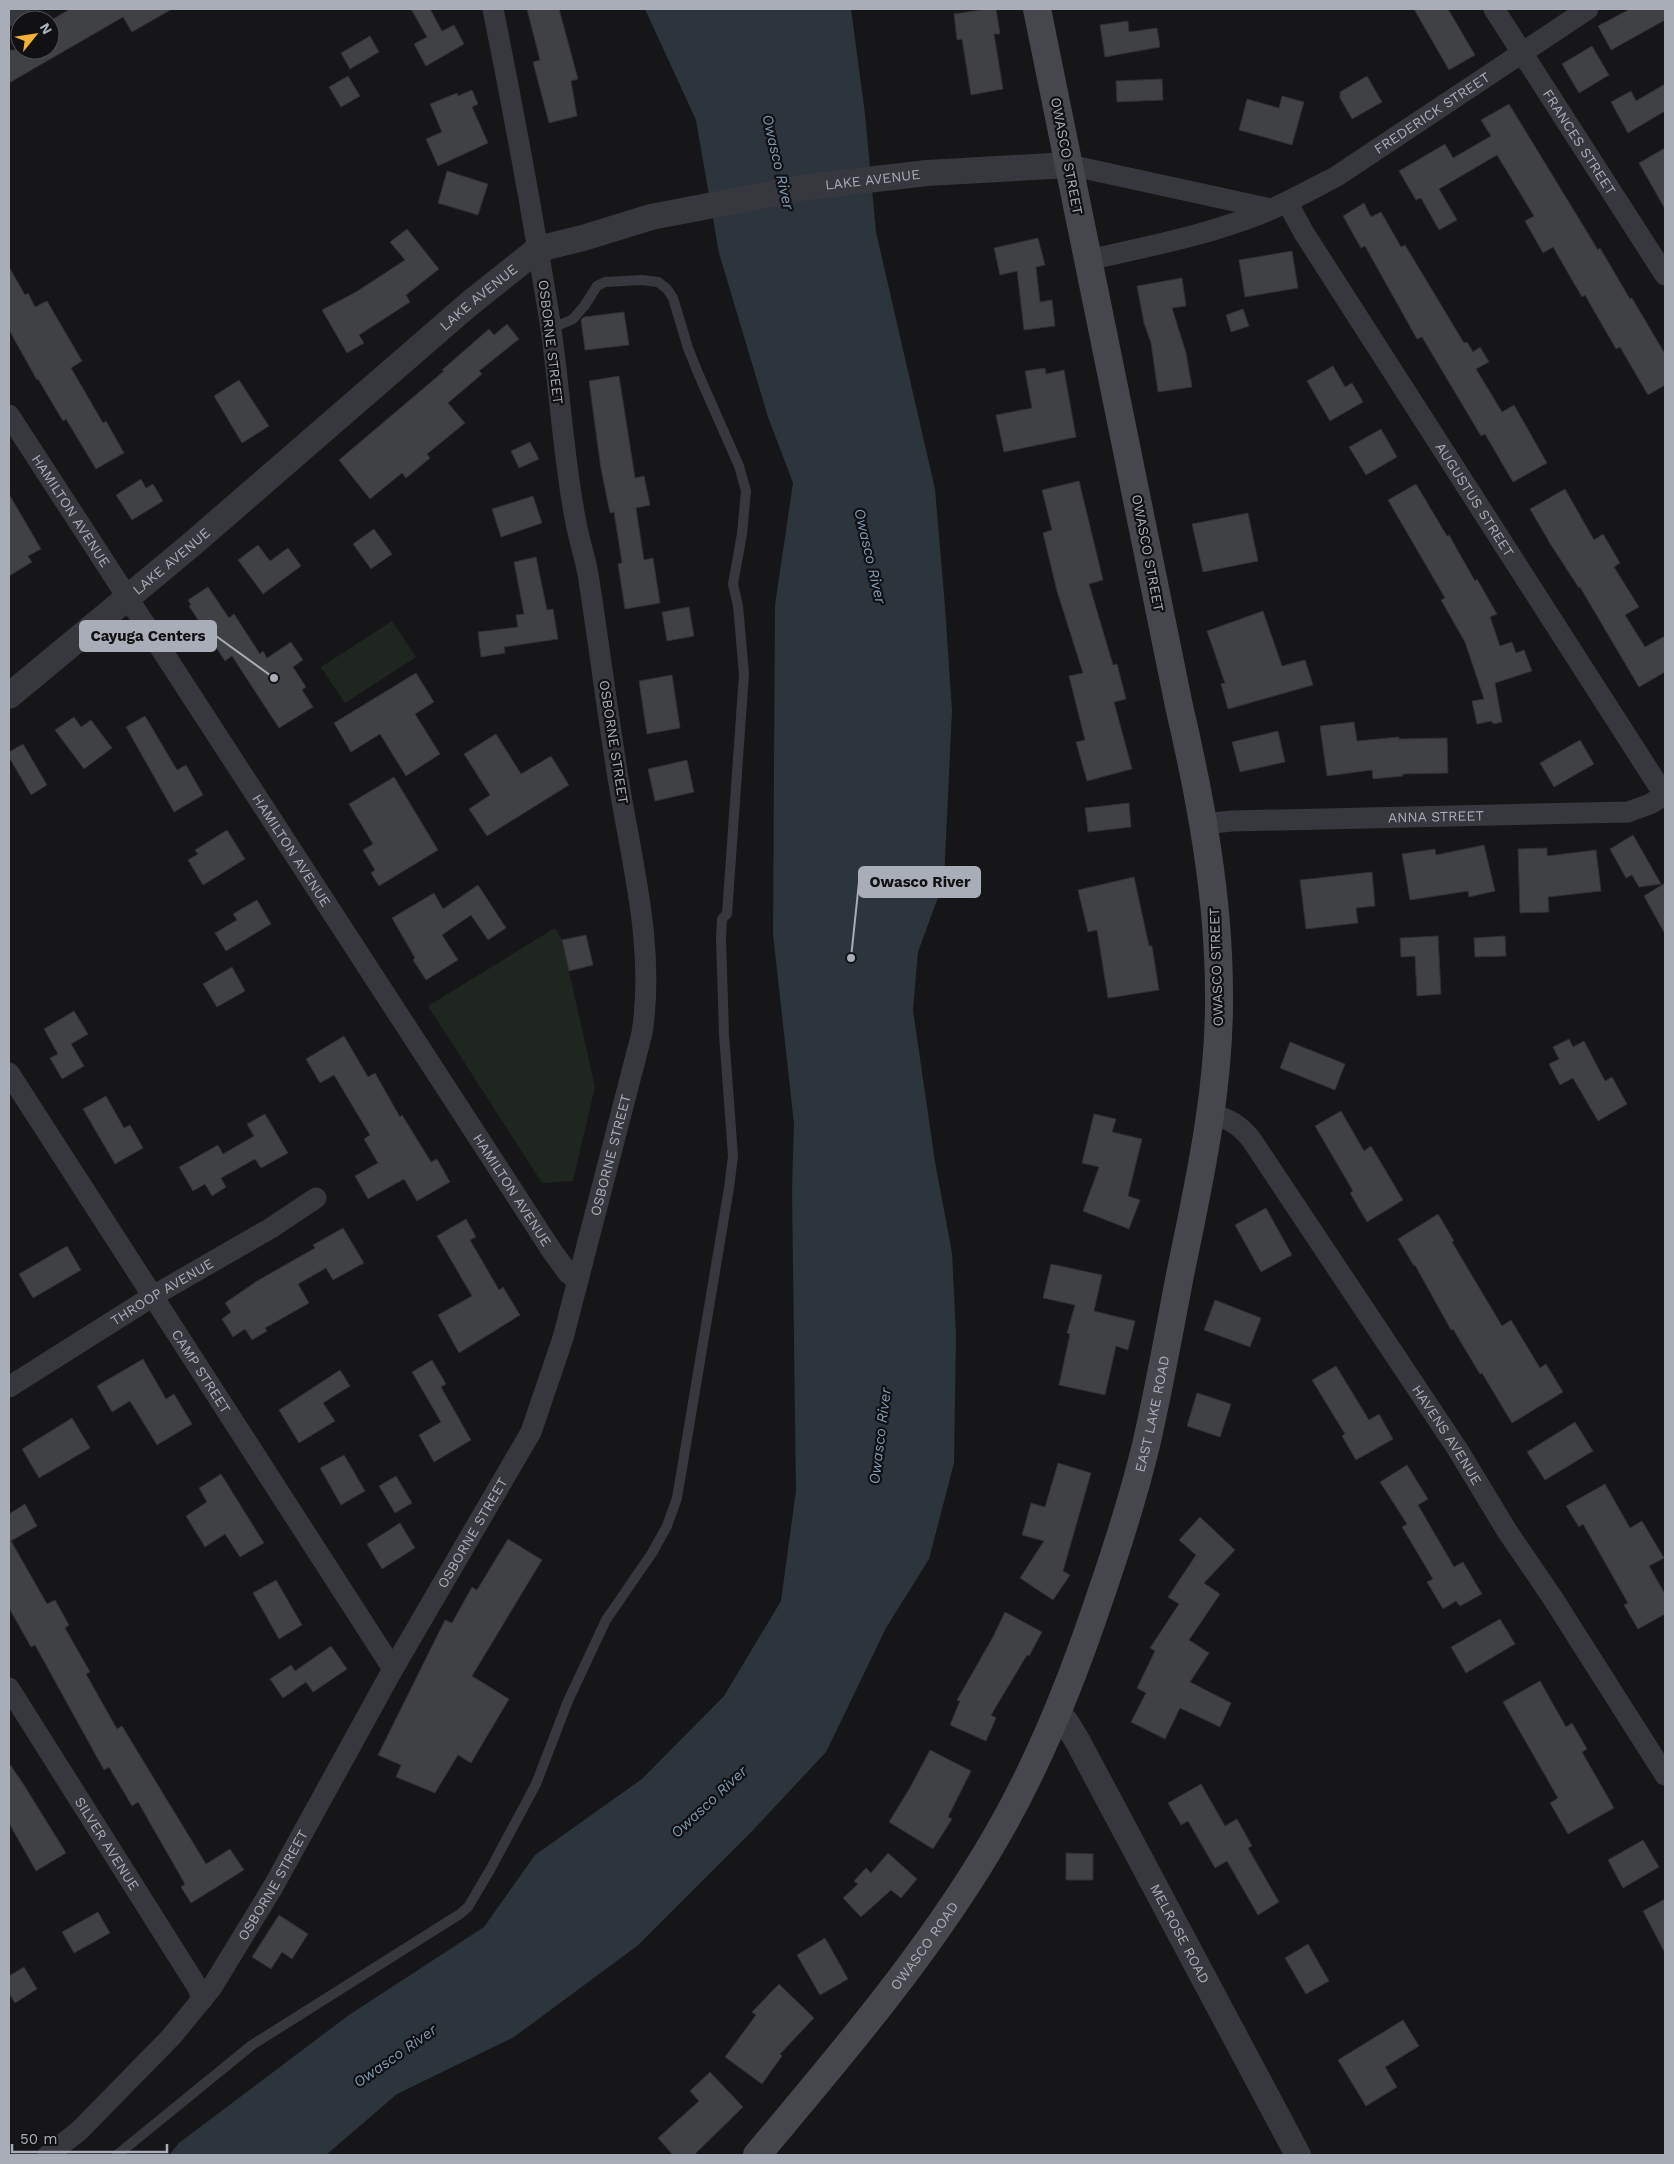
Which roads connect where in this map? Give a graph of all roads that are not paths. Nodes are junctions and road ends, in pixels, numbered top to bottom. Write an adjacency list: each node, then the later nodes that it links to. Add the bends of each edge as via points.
1 (20, 9): 6 (street)
2 (493, 9): 10 (street, OSBORNE STREET)
3 (1037, 9): 8 (main road, OWASCO STREET)
4 (1494, 9): 7 (street, FRANCES STREET)
5 (1588, 9): 7 (street, FREDERICK STREET)
6 (9, 16)
7 (1523, 52): 9 (street, FREDERICK STREET, via 1337,176); 12 (street, FRANCES STREET)
8 (1069, 165): 9 (street); 10 (street, LAKE AVENUE, via 927,173 807,187 652,217); 11 (main road, OWASCO STREET)
9 (1279, 206): 11 (street, FREDERICK STREET, via 1183,238); 17 (street, AUGUSTUS STREET, via 1309,241)
10 (538, 248): 13 (street, OSBORNE STREET); 15 (street, LAKE AVENUE)
11 (1088, 260): 18 (main road, OWASCO STREET)
12 (1665, 275)
13 (550, 325): 22 (street, OSBORNE STREET, via 575,514 588,572 646,960 642,1034); 31 (lane, via 557,326 572,319 597,286 605,282 642,280 658,282 667,289 673,298 698,373 739,466 746,492 733,584 744,674 727,914 722,919 721,939 733,1156 677,1498 652,1553 606,1620 568,1701 536,1784 468,1907 252,2045)
14 (9, 415): 15 (street, HAMILTON AVENUE)
15 (126, 598): 16 (street, LAKE AVENUE); 22 (street, HAMILTON AVENUE, via 547,1242)
16 (9, 696)
17 (1665, 795): 18 (street, ANNA STREET, via 1628,812)
18 (1202, 824): 20 (main road, OWASCO STREET, via 1218,951 1218,1042)
19 (9, 1073): 23 (street, CAMP STREET)
20 (1211, 1108): 27 (main road, EAST LAKE ROAD, via 1146,1445 1123,1532); 28 (street, HAVENS AVENUE, via 1236,1123 1251,1138 1458,1450)
21 (316, 1198): 23 (street, THROOP AVENUE, via 272,1228)
22 (577, 1281): 25 (street, OSBORNE STREET, via 563,1338 531,1432)
23 (153, 1296): 24 (street, THROOP AVENUE); 25 (street, CAMP STREET)
24 (9, 1387)
25 (393, 1669): 29 (street, OSBORNE STREET, via 273,1887)
26 (9, 1688): 29 (street, SILVER AVENUE, via 198,1988)
27 (1058, 1715): 32 (main road, OWASCO ROAD, via 987,1852 939,1928); 33 (street, MELROSE ROAD, via 1078,1742)
28 (1665, 1775)
29 (202, 2000): 30 (street, OSBORNE STREET, via 172,2036 79,2131)
30 (48, 2155)
31 (117, 2155)
32 (757, 2155)
33 (1298, 2155)

